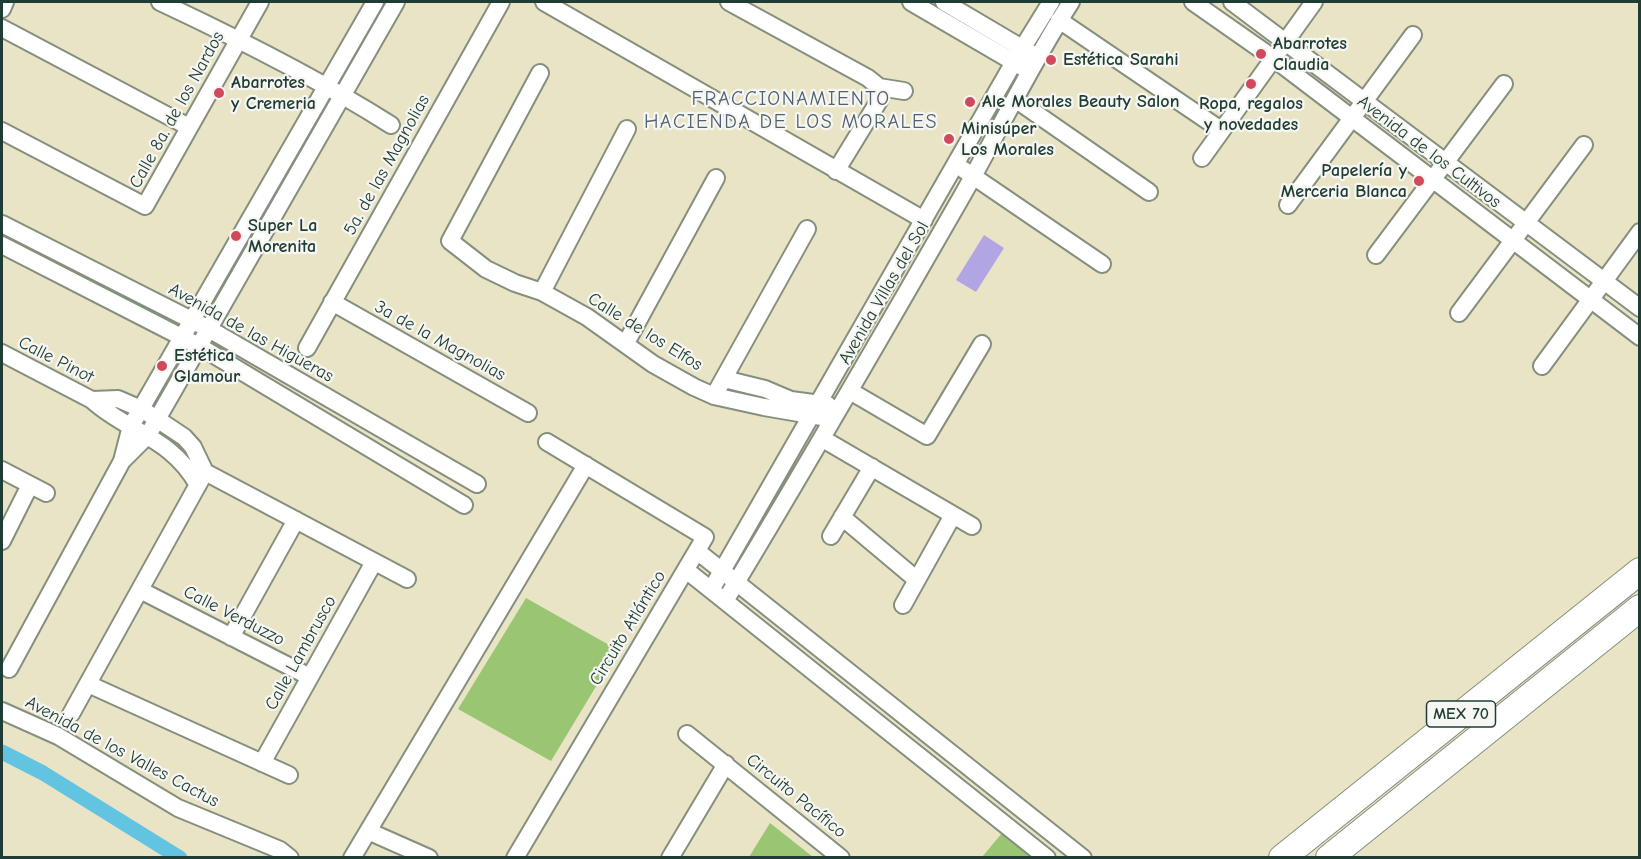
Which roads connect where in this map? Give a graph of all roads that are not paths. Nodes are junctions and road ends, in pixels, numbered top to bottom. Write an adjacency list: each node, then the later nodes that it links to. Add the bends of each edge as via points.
1 (5, 2): 16 (street)
2 (160, 2): 20 (street)
3 (260, 2): 20 (street, Calle 8a. de los Nardos)
4 (375, 2): 27 (street)
5 (396, 2): 30 (street)
6 (501, 2): 61 (street, 5a. de las Magnolias)
7 (544, 2): 43 (street)
8 (729, 2): 28 (street)
9 (911, 2): 22 (street)
10 (947, 2): 22 (street)
11 (1051, 2): 22 (street, Avenida Villas del Sol)
12 (1071, 2): 17 (street, Avenida Villas del Sol)
13 (1193, 2): 23 (street, Avenida de los Cultivos)
14 (1232, 2): 21 (street, Avenida de los Cultivos)
15 (1314, 2): 21 (street)
16 (2, 9)
17 (1059, 20): 24 (street, Avenida Villas del Sol); 37 (street)
18 (2, 28): 35 (street)
19 (1413, 35): 32 (street)
20 (238, 39): 27 (street); 35 (street, Calle 8a. de los Nardos)
21 (1285, 41): 23 (street); 32 (street, Avenida de los Cultivos)
22 (1018, 55): 24 (street); 42 (street, Avenida Villas del Sol)
23 (1274, 58): 33 (street, Avenida de los Cultivos); 37 (street)
24 (1034, 64): 31 (street, Avenida Villas del Sol)
25 (540, 73): 59 (street, Calle de los Elfos, via 450,240 486,269)
26 (1504, 84): 41 (street)
27 (327, 86): 30 (street); 64 (street)
28 (879, 87): 29 (street); 43 (street, via 880,99)
29 (904, 91)
30 (343, 94): 34 (street); 65 (street)
31 (1015, 99): 44 (street, Avenida Villas del Sol); 47 (street)
32 (1365, 101): 33 (street); 41 (street, Avenida de los Cultivos)
33 (1352, 118): 46 (street, Avenida de los Cultivos); 48 (street)
34 (391, 125)
35 (189, 127): 38 (street, Calle 8a. de los Nardos, via 145,206)
36 (627, 129): 59 (street)
37 (1221, 130): 40 (street)
38 (2, 131)
39 (1584, 145): 51 (street)
40 (1202, 158)
41 (1445, 162): 46 (street); 51 (street, Avenida de los Cultivos)
42 (956, 164): 44 (street); 49 (street, Avenida Villas del Sol)
43 (836, 171): 49 (street)
44 (973, 176): 57 (street); 75 (street, Avenida Villas del Sol)
45 (716, 178): 68 (street)
46 (1433, 179): 54 (street, Avenida de los Cultivos); 56 (street)
47 (1149, 192)
48 (1288, 205)
49 (924, 220): 79 (street, Avenida Villas del Sol)
50 (2, 224): 64 (street, Avenida de las Higueras)
51 (1526, 224): 54 (street); 58 (street, Avenida de los Cultivos)
52 (807, 229): 74 (street)
53 (1640, 232): 58 (street)
54 (1513, 241): 60 (street, Avenida de los Cultivos); 63 (street)
55 (2, 245): 67 (street, Avenida de las Higueras)
56 (1376, 255)
57 (1102, 264)
58 (1603, 282): 60 (street); 62 (street, Avenida de los Cultivos)
59 (542, 292): 68 (street, Calle de los Elfos)
60 (1590, 300): 66 (street, Avenida de los Cultivos); 73 (street)
61 (332, 302): 71 (street, 5a. de las Magnolias); 80 (street, 3a de la Magnolias)
62 (1640, 308)
63 (1459, 313)
64 (192, 321): 65 (street, Avenida de las Higueras); 67 (street)
65 (209, 329): 70 (street); 84 (street, Avenida de las Higueras)
66 (1640, 337)
67 (182, 338): 70 (street, Avenida de las Higueras); 78 (street)
68 (626, 343): 76 (street, Calle de los Elfos, via 653,364)
69 (982, 344): 75 (street, via 927,436)
70 (199, 346): 82 (street); 88 (street, Avenida de las Higueras)
71 (307, 348)
72 (2, 354): 77 (street, Calle Pinot)
73 (1542, 366)
74 (724, 379): 76 (street); 79 (street, Calle de los Elfos, via 765,389)
75 (850, 391): 81 (street, Avenida Villas del Sol)
76 (714, 396): 79 (street, Calle de los Elfos, via 772,409)
77 (92, 400): 78 (street, Calle Pinot, via 118,399); 83 (street, Calle Pinot)
78 (141, 409): 82 (street, Calle Pinot); 83 (street)
79 (816, 409): 81 (street, Calle de los Elfos); 107 (street, Avenida Villas del Sol)
80 (528, 413)
81 (837, 414): 86 (street, Avenida Villas del Sol)
82 (157, 418): 85 (street); 93 (street, via 193,447)
83 (131, 426): 85 (street, Calle Pinot); 89 (street)
84 (387, 432): 88 (street); 94 (street, Avenida de las Higueras)
85 (148, 435): 89 (street); 93 (street)
86 (823, 439): 91 (street); 111 (street, Avenida Villas del Sol)
87 (547, 442): 90 (street)
88 (376, 452): 97 (street, Avenida de las Higueras)
89 (122, 461): 118 (street)
90 (586, 465): 104 (street, via 705,537); 129 (street)
91 (872, 467): 98 (street); 99 (street)
92 (2, 470): 95 (street)
93 (202, 478): 100 (street); 112 (street)
94 (477, 484)
95 (30, 485): 96 (street); 103 (street)
96 (46, 493)
97 (464, 506)
98 (954, 515): 101 (street); 110 (street)
99 (842, 517): 102 (street); 110 (street)
100 (296, 520): 105 (street); 117 (street)
101 (972, 526)
102 (831, 536)
103 (2, 541)
104 (697, 551): 106 (street, Circuito Atlántico); 107 (street)
105 (374, 561): 109 (street); 119 (street, Calle Lambrusco)
106 (686, 570): 113 (street); 134 (street, Circuito Atlántico)
107 (722, 570): 111 (street); 113 (street, Avenida Villas del Sol)
108 (1640, 571): 138 (main road, MEX 70)
109 (407, 579)
110 (918, 580): 115 (street)
111 (737, 582): 114 (street, Avenida Villas del Sol); 124 (street)
112 (140, 590): 117 (street, Calle Verduzzo); 120 (street)
113 (711, 590): 114 (street)
114 (725, 601): 125 (street)
115 (903, 605)
116 (1640, 608): 139 (main road, MEX 70)
117 (231, 637): 119 (street, Calle Verduzzo)
118 (9, 669)
119 (310, 677): 126 (street, Calle Lambrusco)
120 (88, 684): 122 (street); 126 (street)
121 (2, 711): 131 (street, Avenida de los Valles Cactus, via 58,736 178,808 280,850)
122 (71, 714)
123 (687, 734): 127 (street, Circuito Pacífico)
124 (936, 741): 125 (street); 130 (street)
125 (922, 758): 137 (street)
126 (262, 763): 128 (street)
127 (726, 764): 135 (street, Circuito Pacífico); 136 (street, Circuito Pacífico)
128 (289, 775)
129 (368, 831): 132 (street); 133 (street)
130 (1080, 857)
131 (290, 858)
132 (352, 858)
133 (429, 858)
134 (515, 858)
135 (670, 858)
136 (841, 858)
137 (1047, 858)
138 (1282, 858)
139 (1329, 858)

